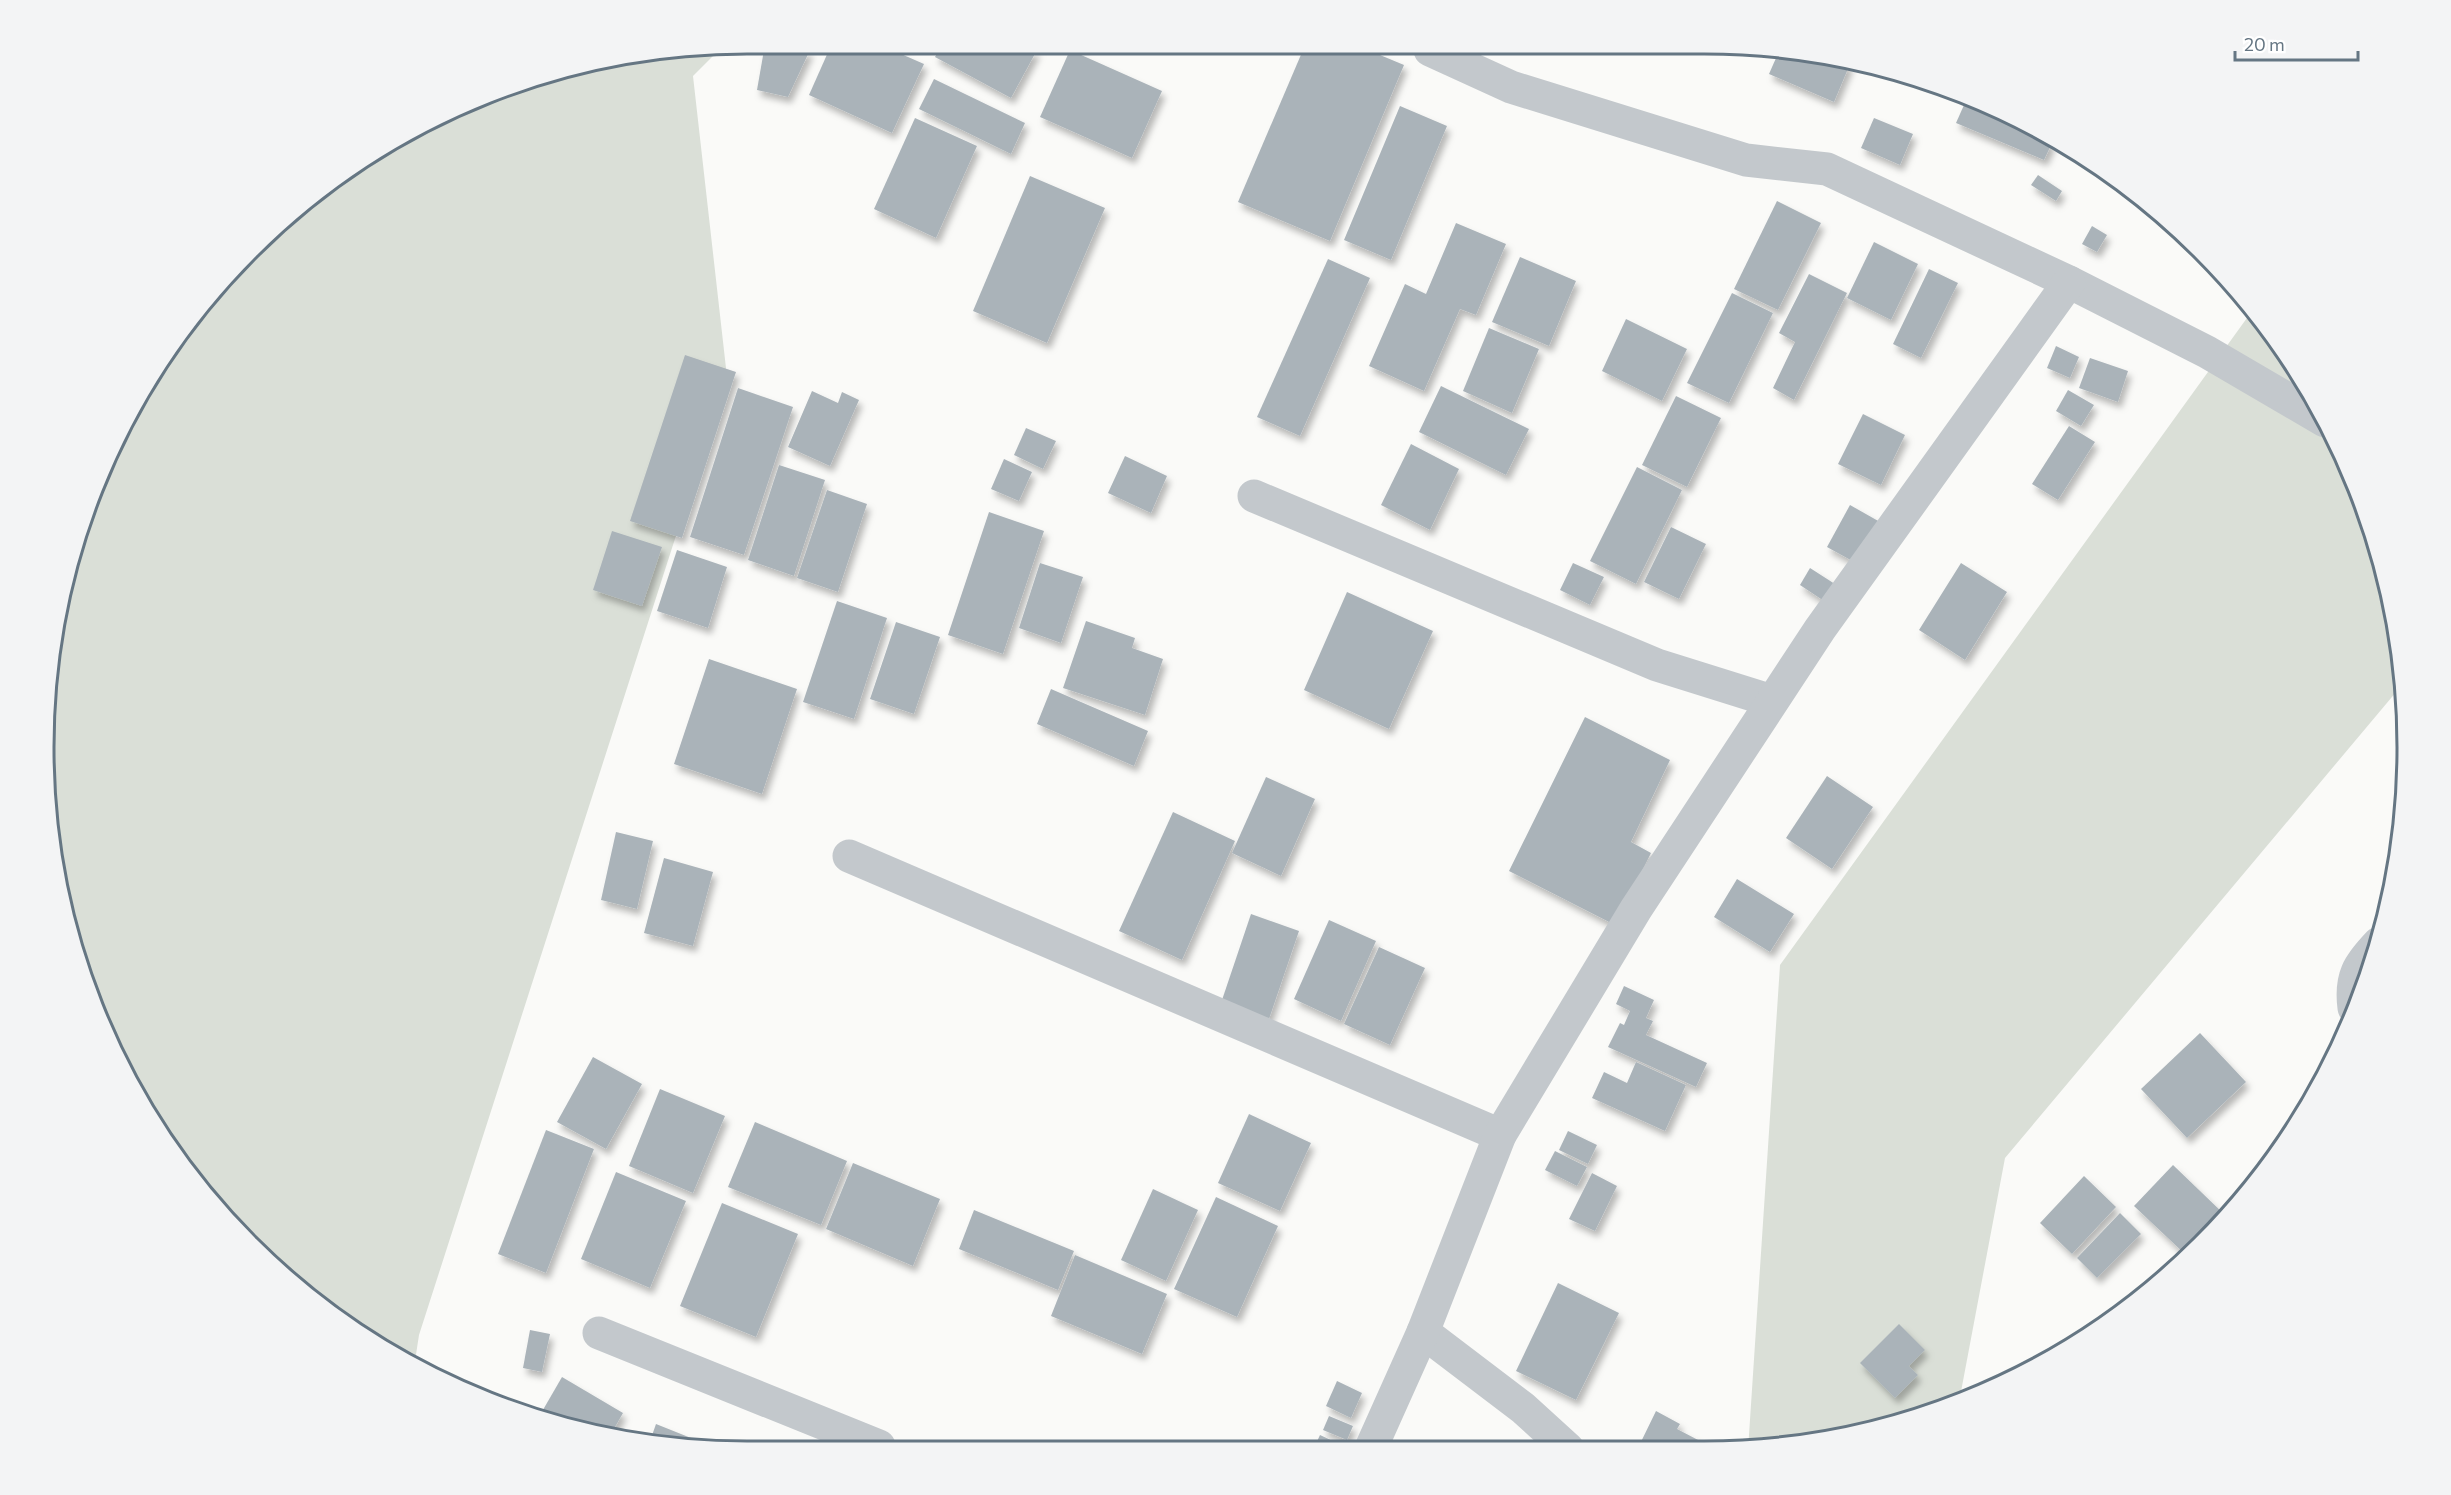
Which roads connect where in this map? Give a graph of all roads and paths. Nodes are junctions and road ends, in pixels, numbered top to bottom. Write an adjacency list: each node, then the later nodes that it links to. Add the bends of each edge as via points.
1 (1439, 54): 2 (street, via 1511,87 1746,160 1827,169)
2 (2069, 282): 3 (street, via 2207,352); 5 (street)
3 (2310, 412)
4 (1254, 496): 5 (street, via 1657,665)
5 (1772, 701): 9 (street, via 1636,909)
6 (849, 856): 9 (street)
7 (2363, 959): 8 (street)
8 (2352, 992)
9 (1500, 1135): 10 (street)
10 (1423, 1332): 13 (street); 14 (street, via 1523,1408)
11 (599, 1333): 12 (street)
12 (867, 1441)
13 (1374, 1441)
14 (1559, 1441)

